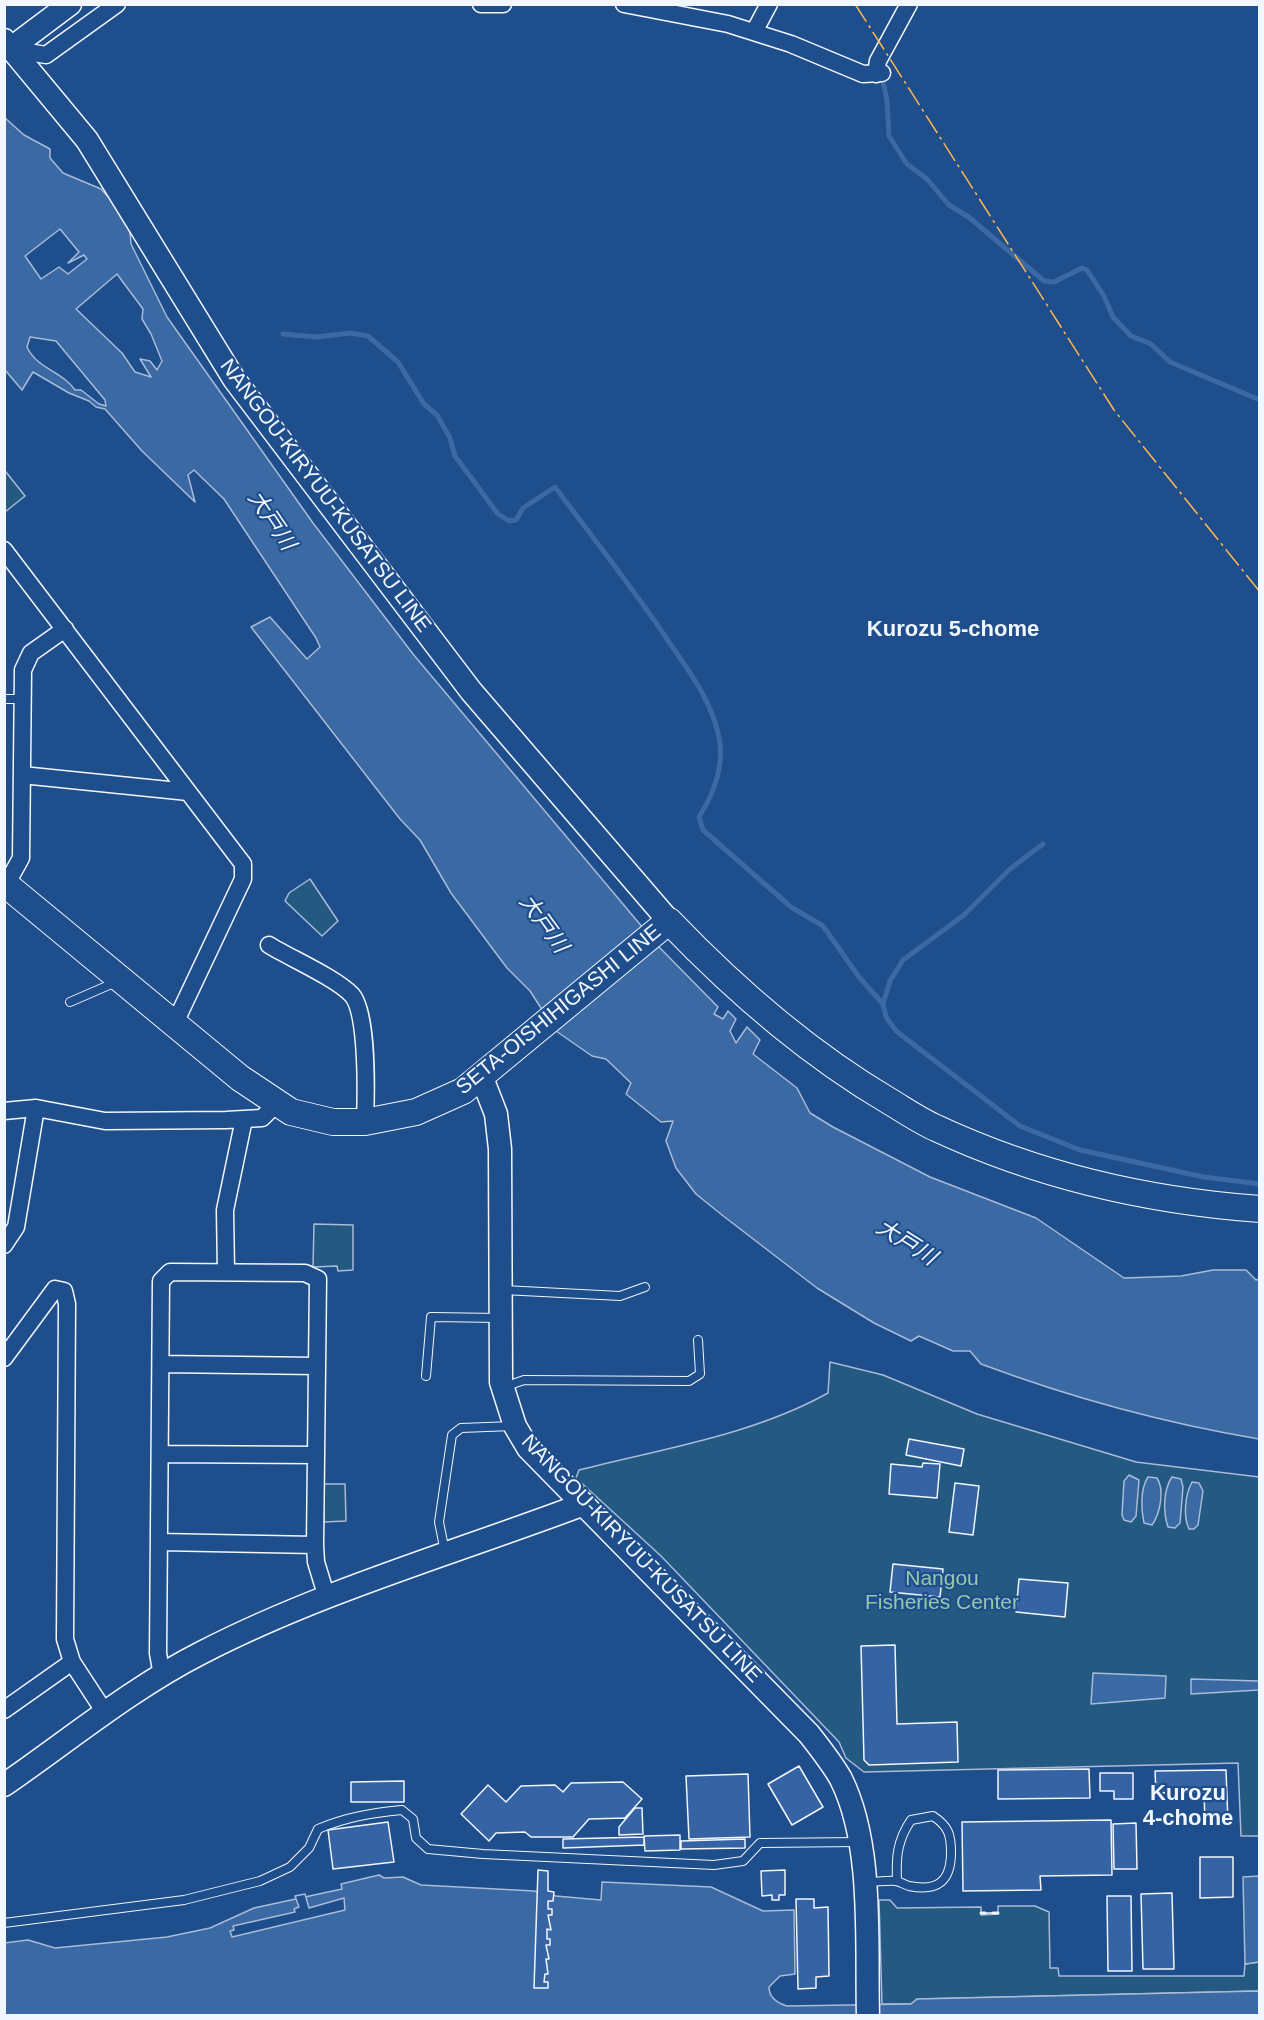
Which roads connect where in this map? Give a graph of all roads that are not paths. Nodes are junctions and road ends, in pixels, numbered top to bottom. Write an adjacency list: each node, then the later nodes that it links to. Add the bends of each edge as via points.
1 (70, 4): 9 (main road)
2 (117, 4): 9 (street, via 46,56)
3 (481, 4): 4 (street)
4 (502, 4)
5 (624, 4): 8 (street)
6 (768, 4): 8 (street)
7 (909, 4): 8 (street, via 878,61 879,73 862,74)
8 (754, 32)
9 (6, 48): 17 (main road, NANGOU-KIRYUU-KUSATSU LINE, via 87,140 234,379 471,691)
10 (4, 550): 11 (street)
11 (65, 629): 13 (street, via 31,653 23,670); 15 (street)
12 (4, 699): 13 (lane)
13 (22, 699): 14 (street)
14 (22, 776): 15 (street); 16 (street, via 21,858)
15 (188, 792): 21 (street, via 243,864 243,879)
16 (5, 884): 19 (main road, SETA-OISHIHIGASHI LINE)
17 (663, 926): 22 (main road, SETA-OISHIHIGASHI LINE); 28 (main road, SETA-OISHIHIGASHI LINE, via 784,1029 846,1075 934,1127 1014,1160 1079,1180 1180,1201)
18 (269, 945): 27 (street, via 346,990 359,1007)
19 (120, 980): 20 (lane); 21 (main road, SETA-OISHIHIGASHI LINE)
20 (70, 1002)
21 (174, 1025): 23 (main road, SETA-OISHIHIGASHI LINE, via 205,1053)
22 (489, 1073): 27 (main road, SETA-OISHIHIGASHI LINE, via 416,1113); 32 (main road, NANGOU-KIRYUU-KUSATSU LINE, via 500,1149)
23 (276, 1104): 26 (street, via 262,1118); 27 (main road, SETA-OISHIHIGASHI LINE, via 291,1112 333,1122)
24 (36, 1108): 25 (street); 26 (street, via 105,1121); 29 (street, via 16,1227)
25 (4, 1112)
26 (244, 1119): 30 (street, via 225,1210)
27 (365, 1122)
28 (1260, 1209)
29 (6, 1240)
30 (226, 1272): 36 (street, via 170,1272 161,1281); 37 (street, via 305,1273 318,1279)
31 (645, 1287): 32 (lane, via 620,1296)
32 (500, 1289): 33 (main road, NANGOU-KIRYUU-KUSATSU LINE)
33 (500, 1318): 38 (lane, via 431,1317); 39 (main road, NANGOU-KIRYUU-KUSATSU LINE)
34 (698, 1340): 39 (lane, via 700,1374 689,1382 524,1380)
35 (4, 1358): 48 (street, via 46,1299 55,1289 64,1291 65,1639)
36 (160, 1364): 37 (street); 41 (street)
37 (317, 1366): 42 (street)
38 (426, 1376)
39 (502, 1388): 40 (main road, NANGOU-KIRYUU-KUSATSU LINE)
40 (515, 1426): 43 (main road, NANGOU-KIRYUU-KUSATSU LINE, via 528,1448); 46 (lane, via 461,1428 452,1436 439,1522)
41 (160, 1454): 42 (street); 44 (street)
42 (316, 1455): 45 (street)
43 (584, 1504): 46 (main road); 53 (main road, NANGOU-KIRYUU-KUSATSU LINE, via 809,1734 840,1779)
44 (159, 1542): 45 (street); 49 (street, via 158,1653)
45 (315, 1545): 47 (street)
46 (446, 1555): 47 (main road)
47 (327, 1598): 49 (main road, via 236,1635)
48 (72, 1662): 50 (street); 51 (street)
49 (162, 1676): 51 (main road)
50 (4, 1710)
51 (106, 1714): 52 (main road)
52 (4, 1785)
53 (860, 1842): 55 (main road, NANGOU-KIRYUU-KUSATSU LINE); 56 (lane, via 760,1843 743,1861 714,1865 483,1854 428,1849 416,1838 413,1819 402,1810 344,1817 318,1829 309,1848 290,1868 260,1881 184,1900)
54 (897, 1881): 54 (lane, via 931,1887 944,1880 951,1870 951,1835 944,1823 933,1816 910,1820 896,1855); 55 (lane)
55 (864, 1882): 57 (main road, NANGOU-KIRYUU-KUSATSU LINE)
56 (4, 1923)
57 (868, 2006)

